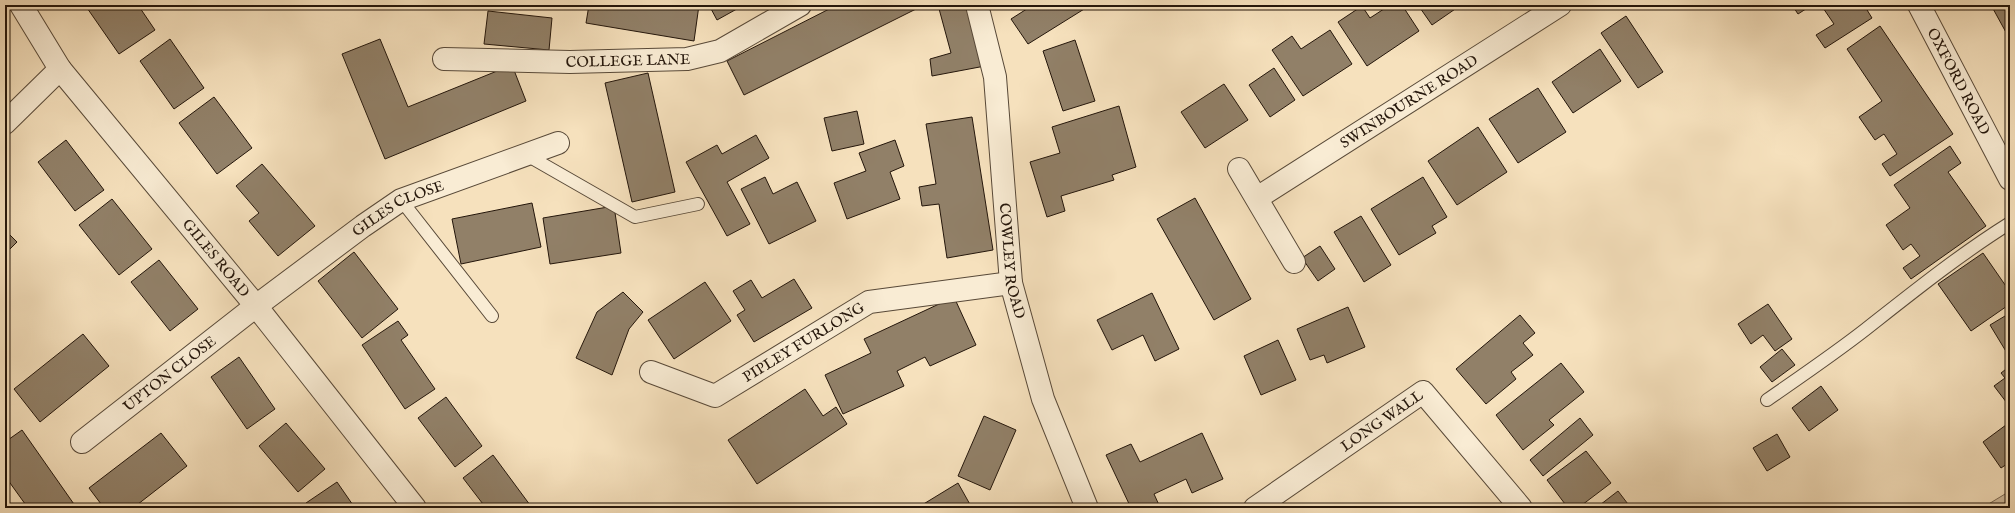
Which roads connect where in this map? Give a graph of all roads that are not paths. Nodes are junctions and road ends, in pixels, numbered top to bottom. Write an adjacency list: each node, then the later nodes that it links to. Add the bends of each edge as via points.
1 (20, 5): 7 (street, GILES ROAD)
2 (800, 5): 6 (street, COLLEGE LANE, via 720,51 687,59 570,62)
3 (977, 5): 18 (street, COWLEY ROAD, via 994,77)
4 (1560, 5): 13 (street, SWINBOURNE ROAD)
5 (1919, 5): 12 (street, OXFORD ROAD)
6 (444, 59)
7 (60, 69): 8 (street); 19 (street, GILES ROAD)
8 (5, 122)
9 (558, 143): 10 (street, GILES CLOSE)
10 (525, 154): 14 (street, GILES CLOSE); 15 (lane, via 635,217)
11 (1239, 169): 13 (street)
12 (2010, 179)
13 (1257, 198): 17 (street)
14 (401, 200): 19 (street, GILES CLOSE); 20 (lane)
15 (698, 204)
16 (2010, 223): 22 (lane, via 1981,241)
17 (1294, 262)
18 (1011, 283): 21 (street, PIPLEY FURLONG, via 869,302 715,396); 25 (street, COWLEY ROAD, via 1043,399)
19 (256, 306): 23 (street, UPTON CLOSE); 24 (street, GILES ROAD)
20 (492, 316)
21 (651, 372)
22 (1767, 400)
23 (82, 442)
24 (415, 508)
25 (1086, 508)
26 (1254, 508): 27 (street, LONG WALL, via 1422,392)
27 (1521, 508)

